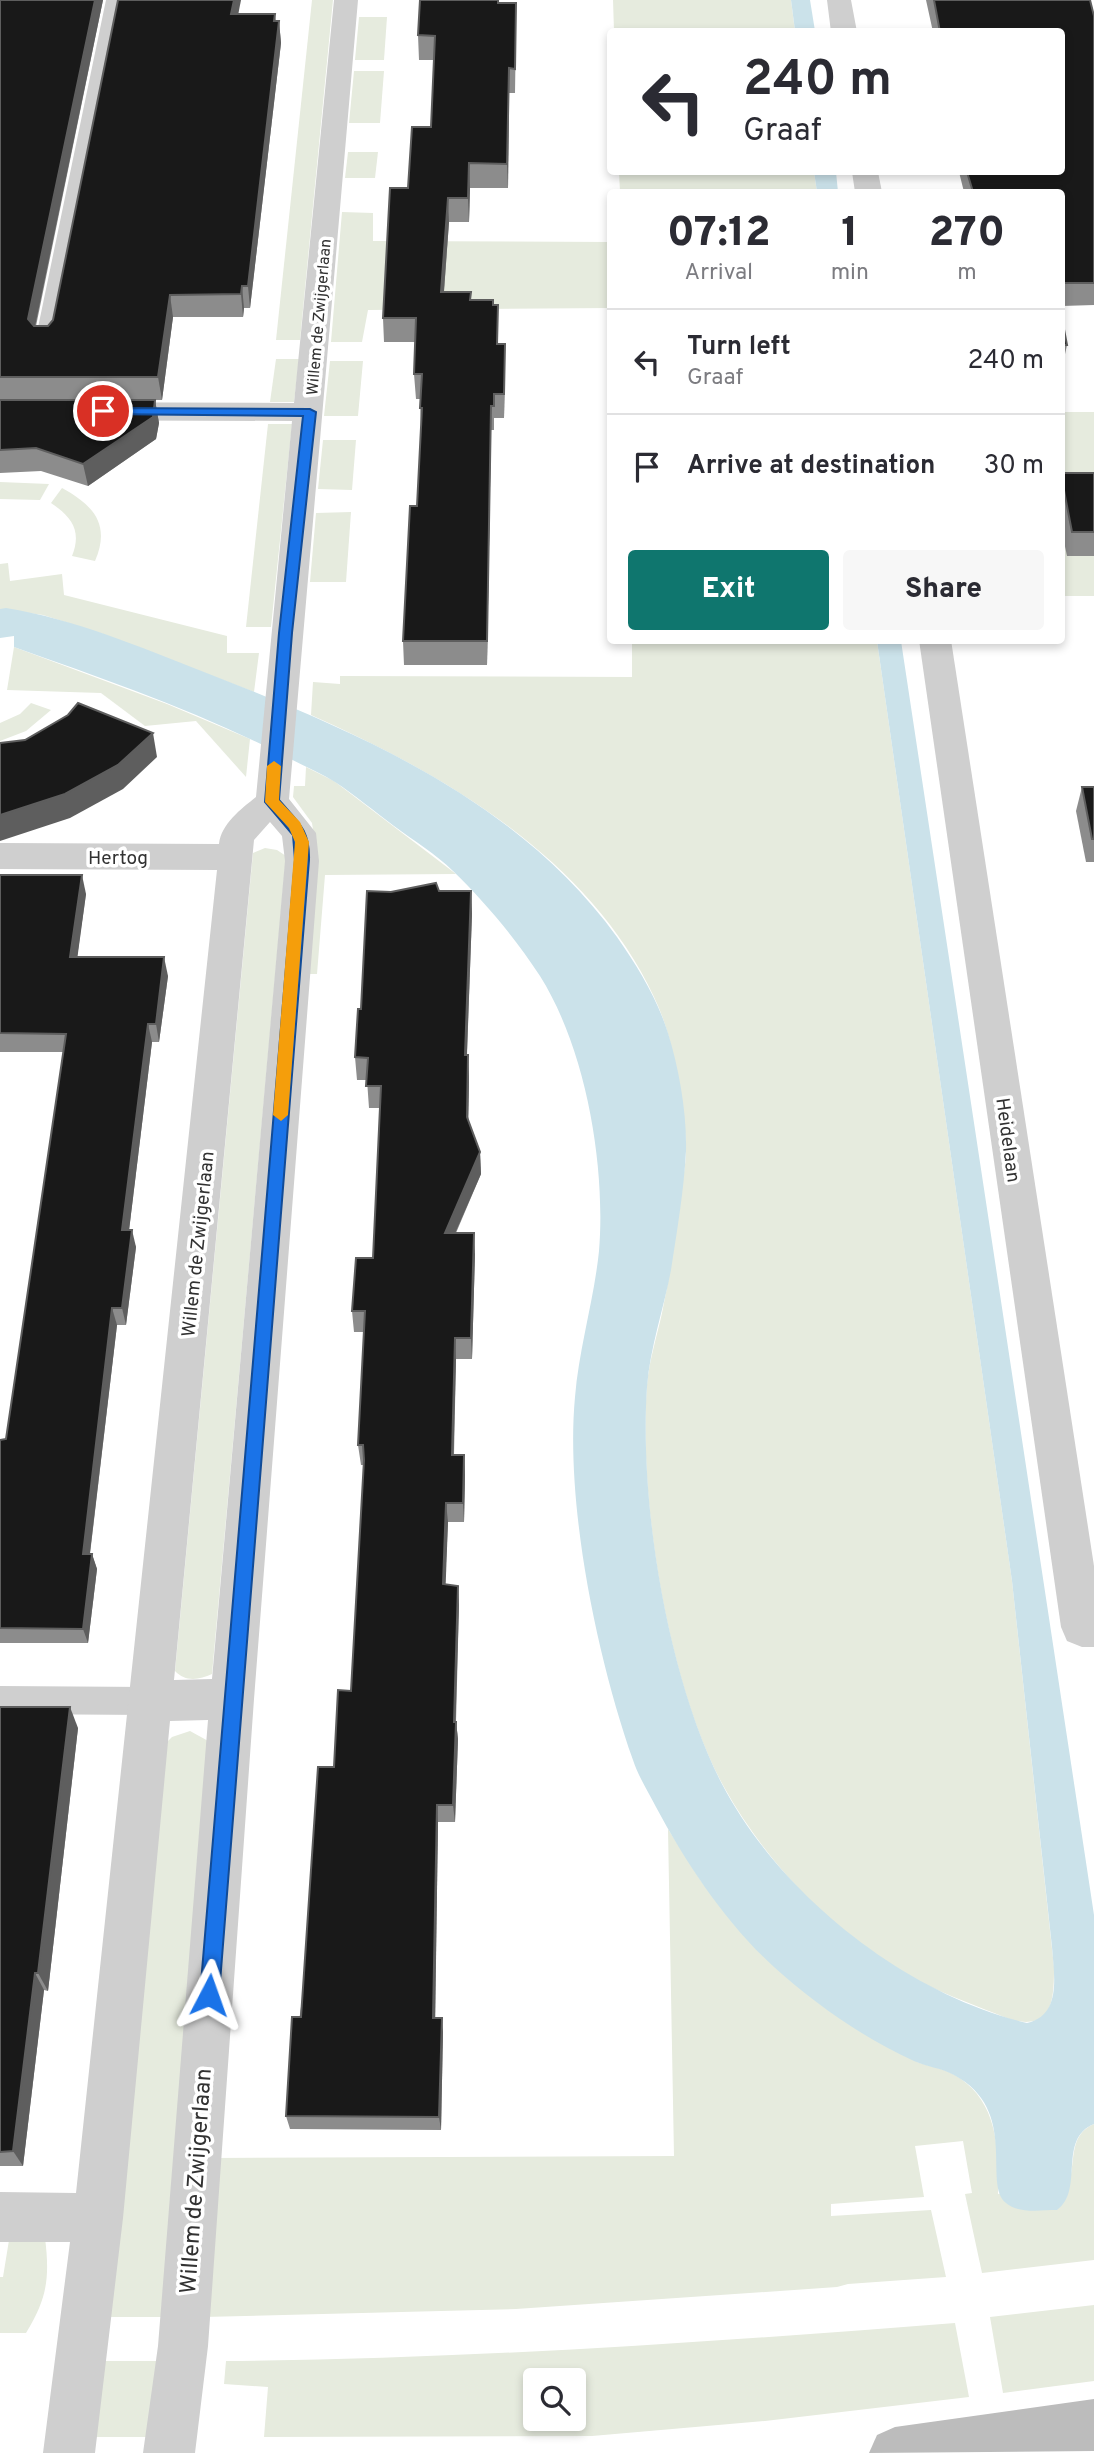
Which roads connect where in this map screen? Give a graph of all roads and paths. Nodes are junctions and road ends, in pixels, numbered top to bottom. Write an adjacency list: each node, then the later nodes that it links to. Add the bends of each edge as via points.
1 (115, 0): 5 (lane)
2 (346, 0): 7 (street, Willem de Zwijgerlaan)
3 (839, 0): 4 (street)
4 (843, 28)
5 (45, 342)
6 (0, 411): 7 (street)
7 (310, 412): 9 (street, Willem de Zwijgerlaan)
8 (936, 644): 12 (street, Heidelaan, via 1082,1627)
9 (273, 789): 11 (street, Willem de Zwijgerlaan, via 237,838); 13 (street, Willem de Zwijgerlaan, via 299,833 302,860)
10 (0, 856): 11 (street, Hertog)
11 (235, 857): 15 (street, Willem de Zwijgerlaan)
12 (1094, 1627)
13 (232, 1699): 15 (street); 20 (street, Willem de Zwijgerlaan, via 184,2332)
14 (0, 1700): 15 (lane)
15 (149, 1701): 17 (street, Willem de Zwijgerlaan)
16 (0, 2217): 17 (street)
17 (98, 2218): 19 (street, Willem de Zwijgerlaan)
18 (1094, 2425): 21 (street)
19 (69, 2453)
20 (169, 2453)
21 (895, 2453)

